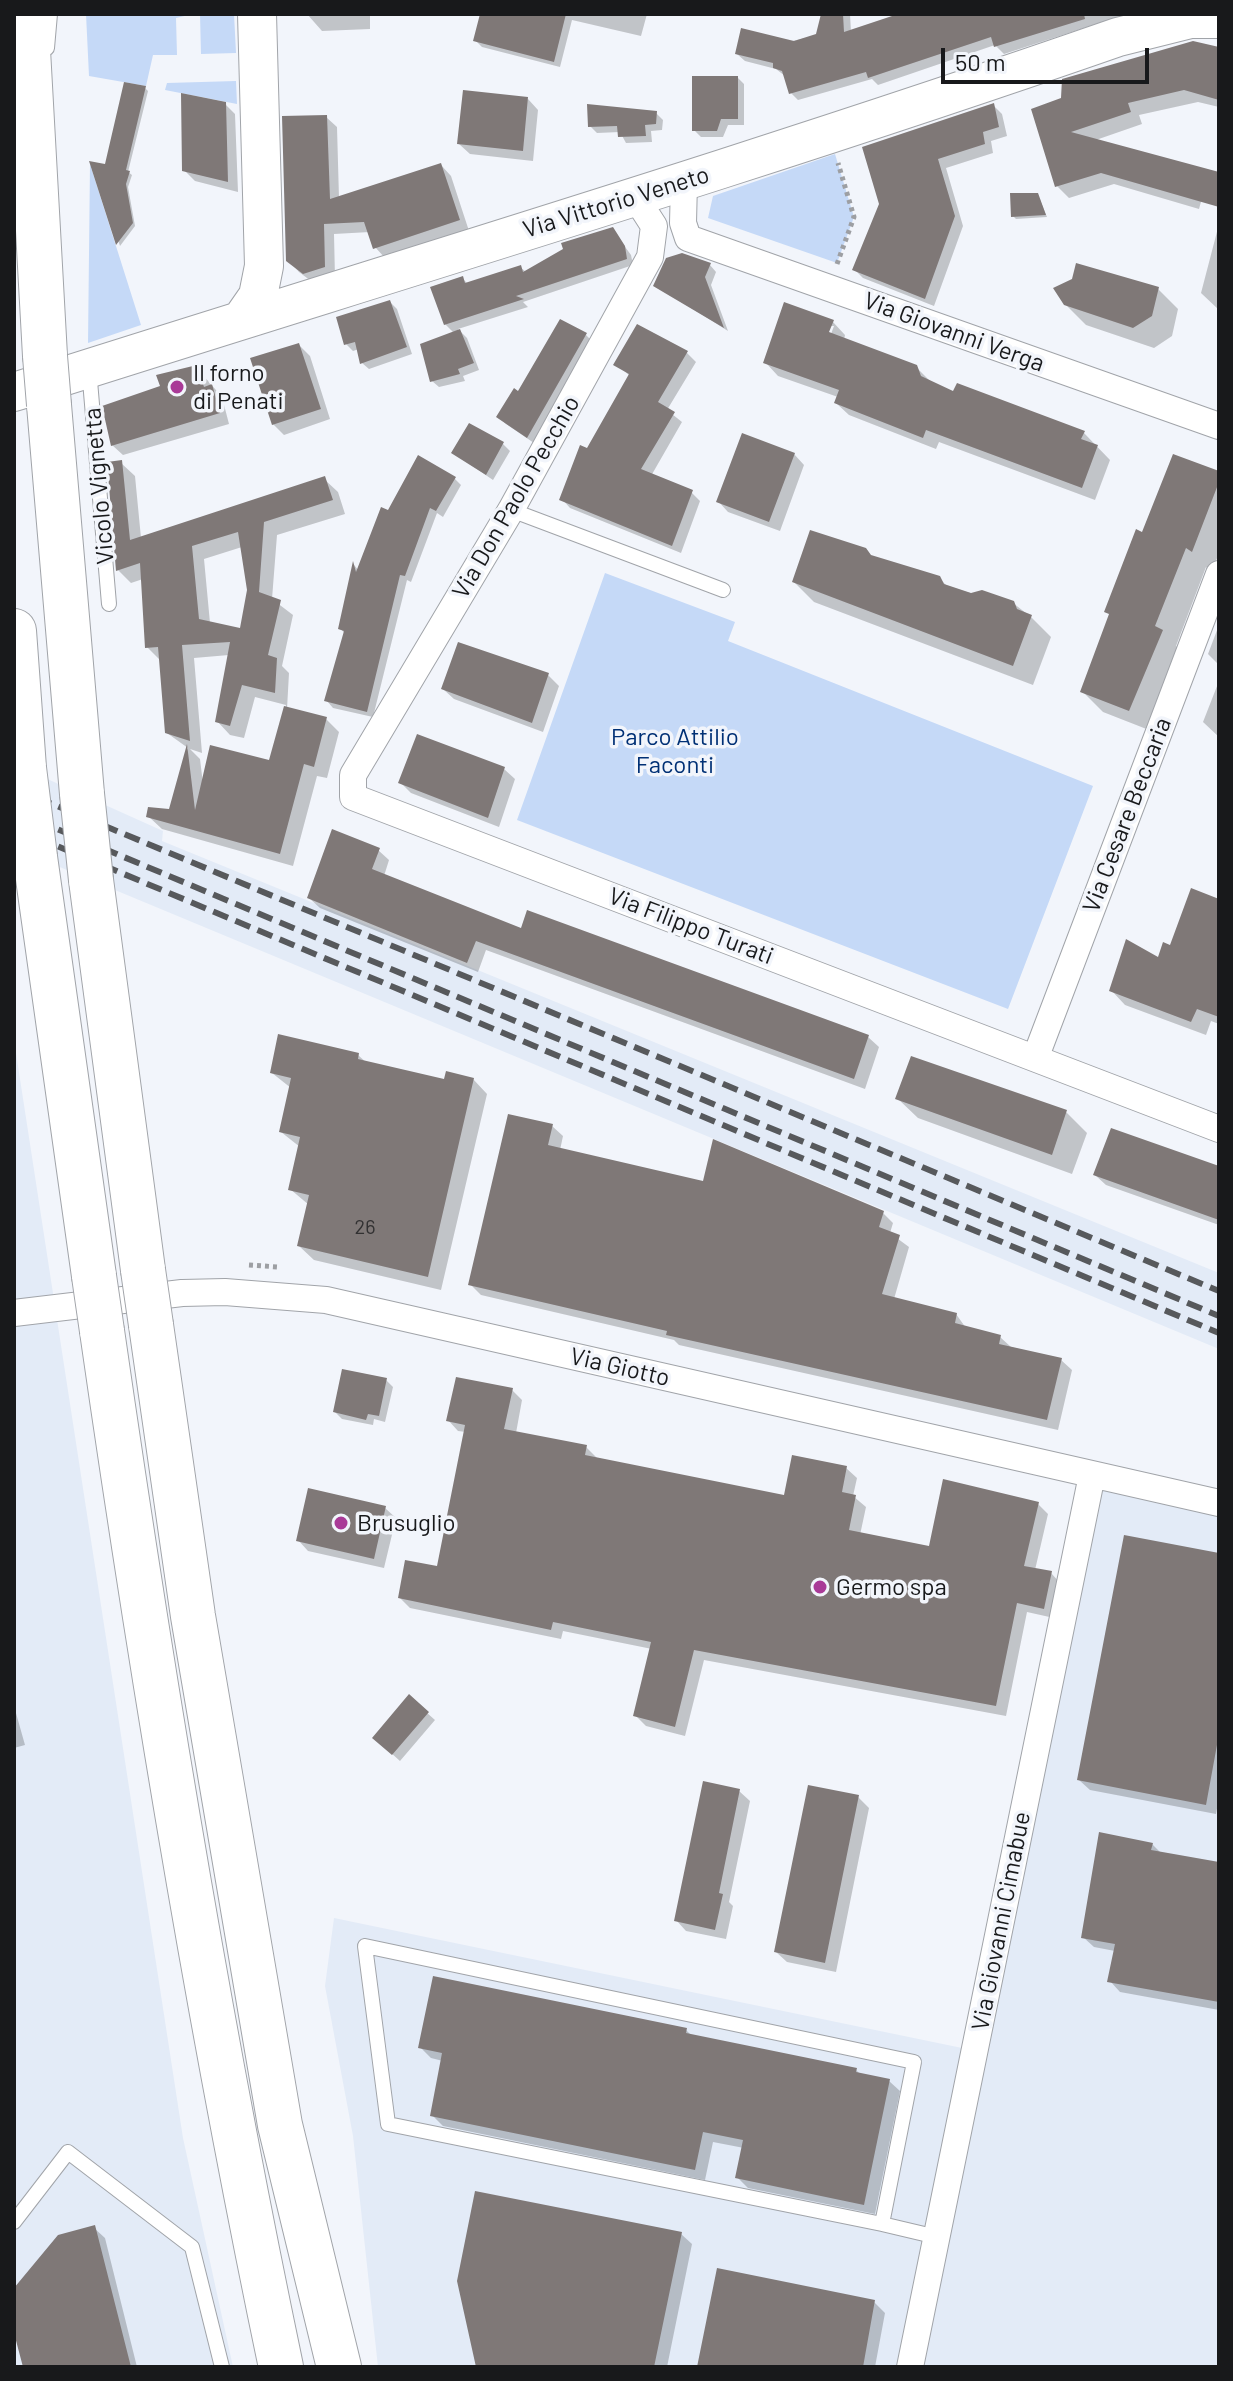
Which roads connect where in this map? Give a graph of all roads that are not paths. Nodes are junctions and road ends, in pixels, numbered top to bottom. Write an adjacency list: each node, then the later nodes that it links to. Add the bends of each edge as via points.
1 (26, 14): 5 (highway)
2 (50, 14): 5 (lane, via 47,52)
3 (257, 14): 10 (street)
4 (1219, 19): 6 (street, Via Vittorio Veneto, via 1190,19 1118,37)
5 (31, 114): 14 (highway, bridge, via 45,356)
6 (684, 182): 7 (street, Via Vittorio Veneto); 8 (street)
7 (636, 198): 9 (street, Via Don Paolo Pecchio, via 654,226); 11 (street, Via Vittorio Veneto)
8 (688, 238): 9 (street, via 665,245); 15 (street, Via Giovanni Verga)
9 (650, 257): 16 (street, Via Don Paolo Pecchio)
10 (264, 266): 11 (street, via 283,286); 12 (street, via 258,296)
11 (317, 294): 12 (street, Via Vittorio Veneto)
12 (242, 319): 13 (street, Via Vittorio Veneto)
13 (89, 369): 14 (street, Via Vittorio Veneto); 19 (lane, Vicolo Vignetta)
14 (32, 398): 32 (highway, bridge, via 91,880 193,1616 280,2125)
15 (1219, 426)
16 (511, 510): 18 (lane); 21 (street, Via Don Paolo Pecchio, via 353,775)
17 (1219, 574): 22 (street, Via Cesare Beccaria)
18 (723, 590)
19 (109, 604)
20 (14, 631): 31 (highway, bridge, via 35,857 144,1625 229,2118)
21 (350, 792): 22 (street, Via Filippo Turati, via 359,801)
22 (1036, 1056): 23 (street, Via Filippo Turati)
23 (1219, 1129)
24 (14, 1313): 25 (street, Via Giotto, via 182,1293 326,1300)
25 (1092, 1475): 26 (street, Via Giotto); 29 (street, Via Giovanni Cimabue)
26 (1219, 1503)
27 (14, 2222): 30 (lane, via 68,2152 192,2247)
28 (882, 2224): 28 (lane, via 914,2062 365,1946 388,2124); 29 (lane)
29 (937, 2237): 33 (street, Via Giovanni Cimabue)
30 (222, 2367)
31 (281, 2367)
32 (339, 2367)
33 (910, 2367)

